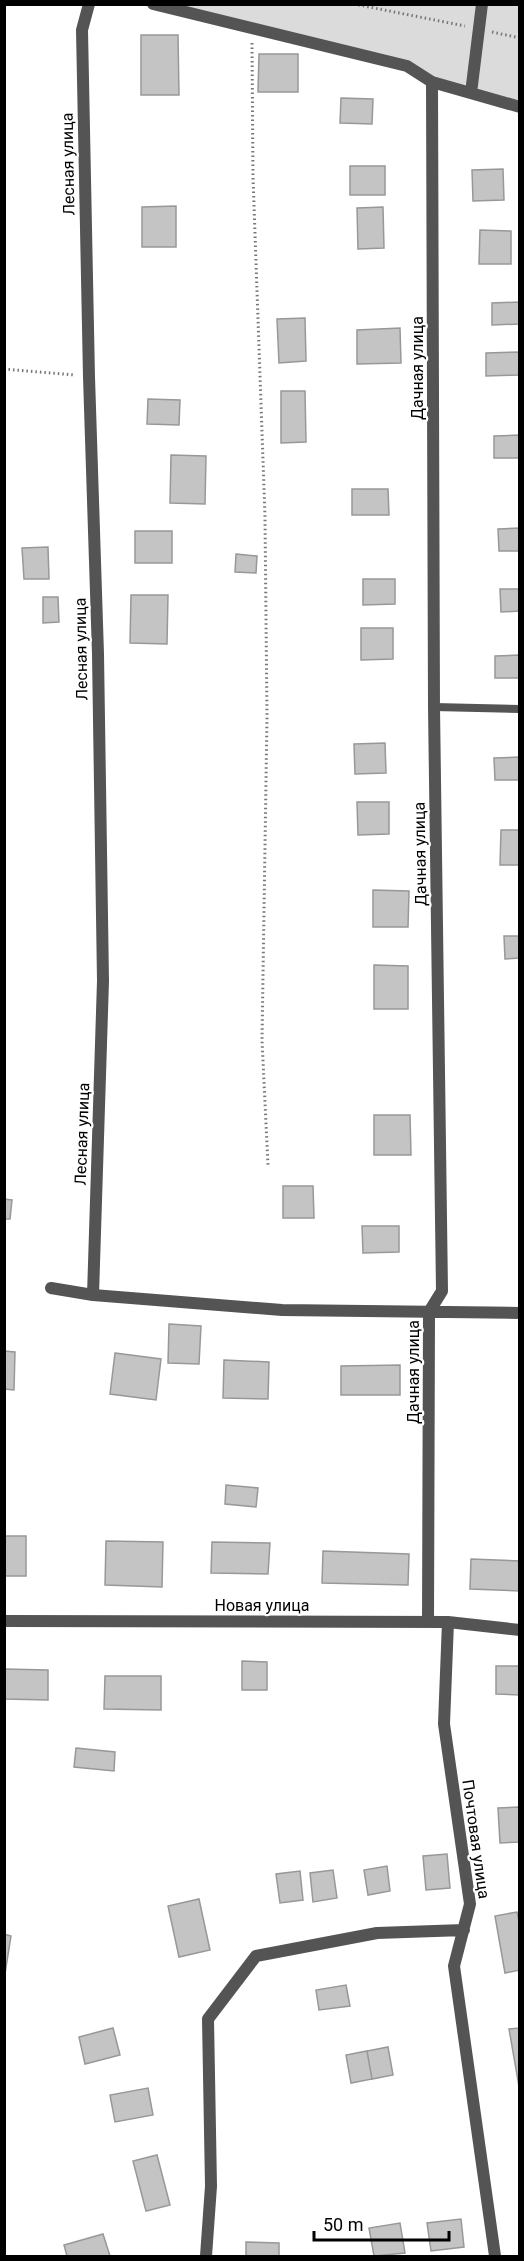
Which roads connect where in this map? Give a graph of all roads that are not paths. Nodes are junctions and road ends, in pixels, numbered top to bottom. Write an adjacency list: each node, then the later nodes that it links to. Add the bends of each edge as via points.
1 (89, 4): 10 (street, Лесная улица, via 82,30 103,981)
2 (153, 4): 4 (street, via 407,66)
3 (482, 4): 5 (street)
4 (432, 82): 5 (street); 7 (street, Дачная улица)
5 (471, 93): 6 (street)
6 (519, 107)
7 (434, 707): 8 (lane); 11 (street, Дачная улица, via 441,1291)
8 (519, 709)
9 (51, 1288): 10 (street)
10 (93, 1295): 11 (street, via 282,1310)
11 (429, 1312): 12 (street); 14 (street, Дачная улица)
12 (519, 1314)
13 (4, 1621): 14 (street, Новая улица)
14 (428, 1622): 15 (street)
15 (448, 1622): 16 (street); 17 (street, Почтовая улица, via 444,1724 470,1904)
16 (519, 1630)
17 (464, 1930): 18 (street, via 377,1933 256,1956 208,2019 211,2186); 19 (street, Почтовая улица, via 454,1966)
18 (206, 2256)
19 (495, 2256)

